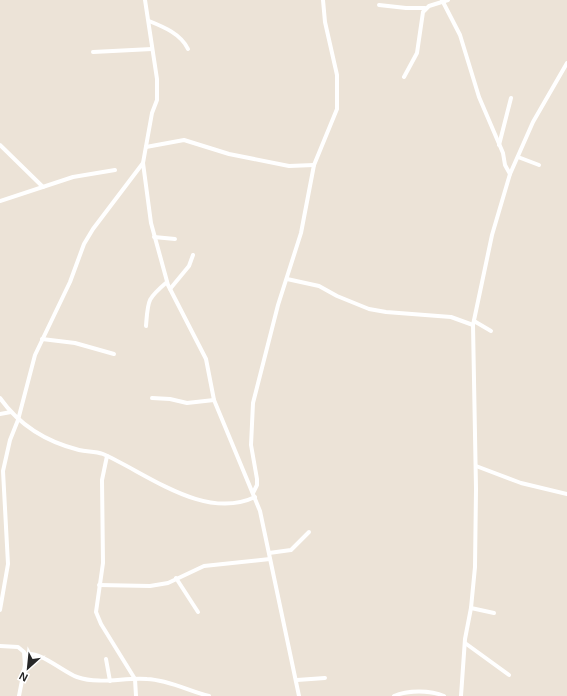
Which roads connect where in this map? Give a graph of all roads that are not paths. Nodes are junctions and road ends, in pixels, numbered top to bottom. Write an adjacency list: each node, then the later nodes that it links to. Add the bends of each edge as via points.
1 (145, 0): 7 (street)
2 (323, 0): 19 (street, via 338,75 338,100 336,116)
3 (448, 0): 4 (street)
4 (442, 1): 6 (street); 15 (street, via 460,34 479,97)
5 (379, 5): 6 (street)
6 (425, 8): 12 (street, via 421,18 417,52)
7 (149, 21): 8 (street); 9 (street, via 178,36)
8 (152, 48): 10 (street); 16 (street, via 158,79 158,100 152,113)
9 (188, 49)
10 (93, 52)
11 (567, 63): 17 (street, via 533,122)
12 (404, 77)
13 (511, 98): 15 (street)
14 (0, 145): 23 (street)
15 (499, 146): 22 (street)
16 (146, 147): 18 (street); 19 (street, via 184,140 229,154 289,166)
17 (518, 157): 20 (street); 22 (street)
18 (143, 163): 25 (street); 34 (street, via 84,244 70,282)
19 (314, 165): 28 (street, via 301,233)
20 (539, 165)
21 (115, 170): 23 (street, via 86,174)
22 (510, 174): 31 (street, via 492,235)
23 (43, 187): 24 (street)
24 (0, 201)
25 (154, 237): 26 (street); 29 (street)
26 (175, 239)
27 (193, 254): 30 (street, via 189,266)
28 (286, 279): 31 (street, via 319,286 369,309 451,317); 45 (street, via 251,410 251,445 257,479)
29 (167, 282): 30 (street); 32 (street, via 152,294 147,304)
30 (170, 289): 38 (street, via 206,359)
31 (473, 323): 33 (street); 43 (street)
32 (146, 326)
33 (491, 331)
34 (42, 339): 35 (street, via 75,343); 41 (street, via 35,355)
35 (114, 354)
36 (0, 398): 39 (street)
37 (152, 398): 38 (street, via 187,403)
38 (214, 400): 45 (street)
39 (11, 412): 40 (street); 41 (street)
40 (0, 414)
41 (18, 420): 42 (street, via 36,433 78,450); 46 (street, via 10,440 3,472)
42 (107, 456): 45 (street, via 170,488 219,505 244,502); 51 (street, via 102,480 101,520 104,535)
43 (476, 466): 44 (street, via 521,483); 52 (street, via 475,567)
44 (567, 494)
45 (254, 495): 48 (street)
46 (2, 500): 53 (street, via 8,564)
47 (309, 532): 48 (street, via 292,550)
48 (269, 553): 49 (street)
49 (270, 559): 50 (street, via 204,566); 65 (street)
50 (176, 578): 51 (street, via 150,586); 54 (street)
51 (99, 585): 64 (street, via 96,603 98,618)
52 (471, 608): 55 (street); 56 (street)
53 (0, 610)
54 (198, 612)
55 (494, 613)
56 (464, 643): 62 (street); 73 (street)
57 (0, 646): 58 (street)
58 (22, 649): 59 (street); 60 (street)
59 (35, 654): 60 (street); 66 (street, via 69,674 87,680)
60 (25, 655): 67 (street)
61 (106, 659): 66 (street)
62 (509, 675)
63 (325, 678): 65 (street)
64 (135, 679): 66 (street); 68 (street); 69 (street, via 152,679)
65 (297, 680): 70 (street)
66 (110, 681)
67 (19, 696)
68 (136, 696)
69 (210, 696)
70 (299, 696)
71 (394, 696): 72 (street, via 411,692)
72 (444, 696)
73 (461, 696)

